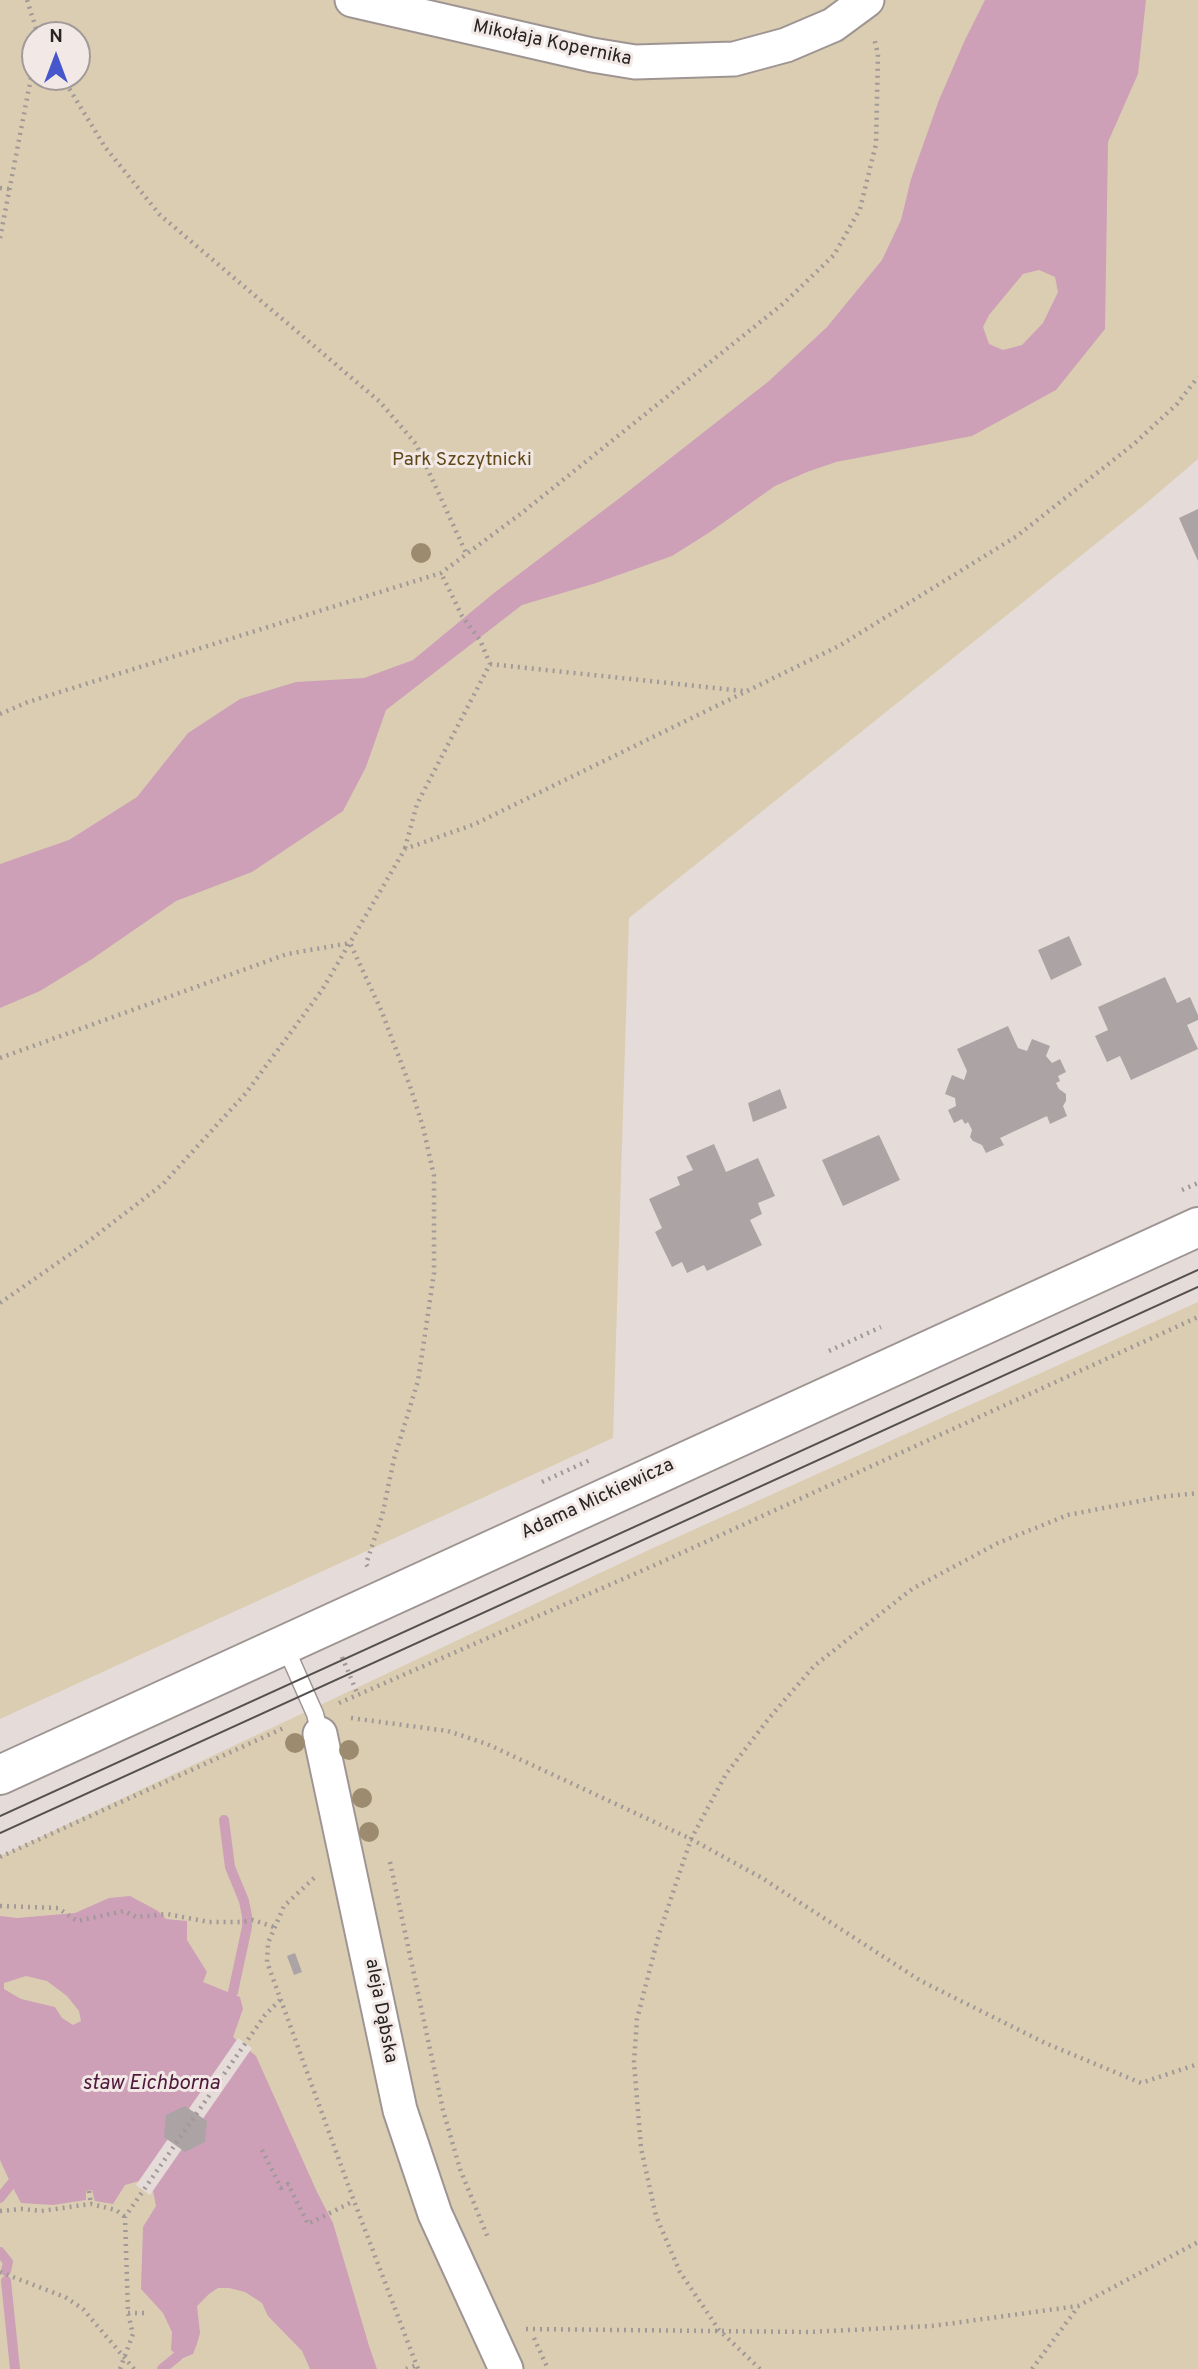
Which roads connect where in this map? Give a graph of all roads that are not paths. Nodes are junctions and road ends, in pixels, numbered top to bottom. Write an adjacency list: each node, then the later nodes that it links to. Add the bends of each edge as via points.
1 (352, 0): 2 (street, Mikołaja Kopernika, via 635,62 734,59 786,45 833,25)
2 (866, 1)
3 (1198, 1227): 4 (main road, Adama Mickiewicza)
4 (284, 1644): 5 (lane, aleja Dąbska); 6 (main road, Adama Mickiewicza)
5 (317, 1724): 7 (street, aleja Dąbska, via 400,2110 435,2214)
6 (0, 1774)
7 (499, 2355)

